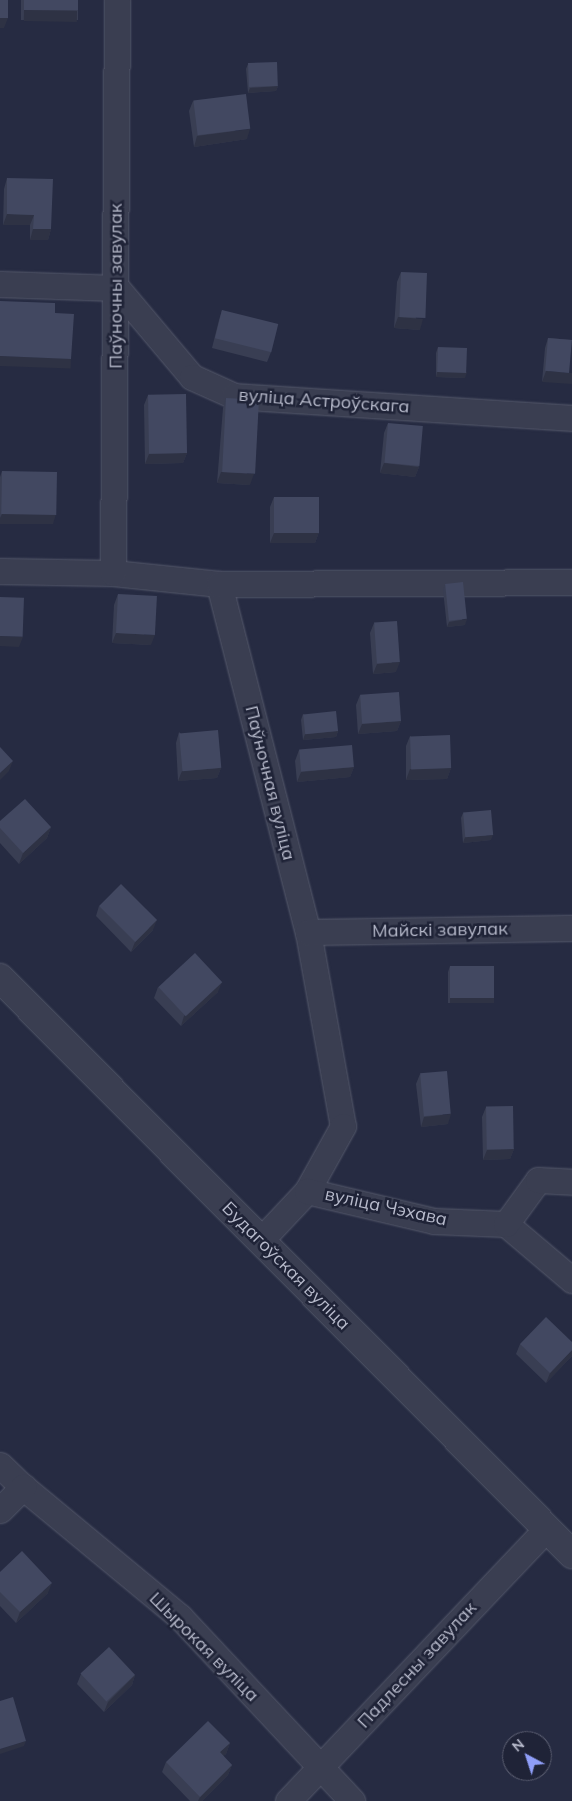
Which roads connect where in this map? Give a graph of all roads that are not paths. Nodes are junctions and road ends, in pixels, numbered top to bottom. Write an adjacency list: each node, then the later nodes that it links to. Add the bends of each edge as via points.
1 (117, 0): 3 (street, Паўночны завулак)
2 (0, 284): 3 (street)
3 (117, 288): 4 (street, вуліца Астроўскага, via 192,378 234,396); 6 (street, Паўночны завулак)
4 (572, 418)
5 (0, 571): 6 (street)
6 (113, 573): 8 (street)
7 (572, 582): 8 (street)
8 (219, 584): 10 (street, Паўночная вуліца)
9 (572, 928): 10 (street, Майскі завулак)
10 (308, 932): 13 (street, Паўночная вуліца, via 343,1126)
11 (0, 978): 15 (street, Будагоўская вуліца)
12 (572, 1182): 14 (street, via 538,1180)
13 (307, 1191): 14 (street, вуліца Чэхава, via 434,1221); 15 (street, вуліца Чэхава)
14 (506, 1224): 16 (street)
15 (260, 1241): 20 (street, Будагоўская вуліца)
16 (572, 1280)
17 (0, 1465): 18 (street, Шырокая вуліца)
18 (23, 1487): 19 (street); 22 (street, Шырокая вуліца, via 180,1617)
19 (0, 1510)
20 (547, 1528): 21 (street, Будагоўская вуліца); 22 (street, Падлесны завулак)
21 (572, 1554)
22 (322, 1766): 23 (street, Падлесны завулак); 24 (street, Шырокая вуліца)
23 (288, 1801)
24 (352, 1801)

